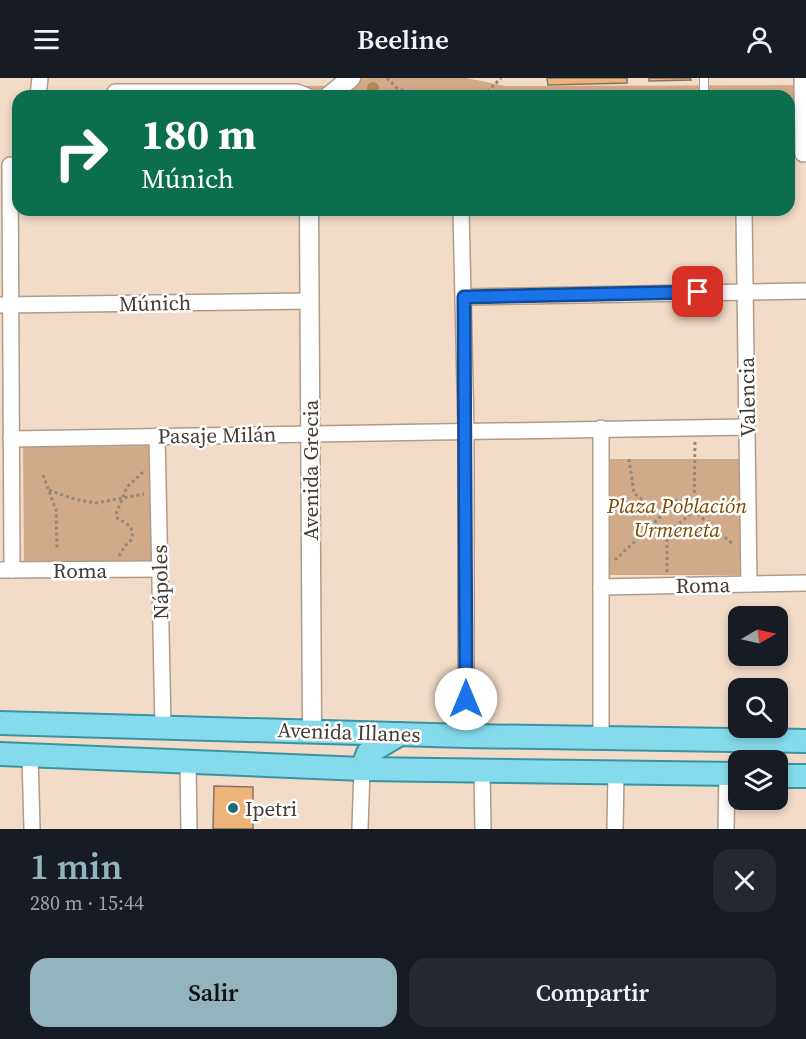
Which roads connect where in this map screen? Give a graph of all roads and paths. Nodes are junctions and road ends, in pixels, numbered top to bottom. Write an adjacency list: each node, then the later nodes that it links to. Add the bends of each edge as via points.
1 (351, 78): 5 (street)
2 (387, 78): 6 (path)
3 (501, 78): 7 (path)
4 (802, 78): 8 (street)
5 (336, 90)
6 (402, 90)
7 (489, 90)
8 (799, 154)
9 (9, 165): 17 (street)
10 (309, 216): 16 (street, Avenida Grecia)
11 (461, 216): 15 (street)
12 (744, 216): 14 (street, Valencia)
13 (806, 291): 14 (street)
14 (745, 292): 15 (street); 18 (street, Valencia)
15 (464, 297): 21 (street)
16 (311, 301): 17 (street, Múnich); 22 (street, Avenida Grecia)
17 (5, 305): 24 (street)
18 (747, 427): 20 (street, Pasaje Milán); 36 (street, Valencia)
19 (601, 428): 20 (street, Pasaje Milán); 21 (street, Pasaje Milán); 44 (street)
20 (695, 428): 31 (path)
21 (466, 430): 22 (street, Pasaje Milán); 50 (street)
22 (309, 433): 23 (street, Pasaje Milán); 48 (street, Avenida Grecia)
23 (157, 436): 24 (street, Pasaje Milán); 26 (street, Nápoles)
24 (11, 439): 39 (street)
25 (629, 459): 32 (path, via 634,493)
26 (158, 465): 29 (street, Nápoles); 30 (path, via 136,476)
27 (43, 475): 28 (path)
28 (49, 490): 30 (path, via 96,503); 35 (path, via 56,510)
29 (158, 492): 30 (path); 38 (street, Nápoles)
30 (123, 496): 40 (path, via 116,517 130,525 132,539 122,550)
31 (694, 511): 32 (path, via 678,499); 34 (path); 36 (path)
32 (662, 516): 33 (path)
33 (650, 527): 34 (path); 37 (path)
34 (667, 534): 43 (path)
35 (57, 549)
36 (748, 558): 42 (street, Valencia)
37 (612, 562)
38 (160, 569): 40 (street, Roma); 46 (street, Nápoles)
39 (6, 570): 40 (street, Roma)
40 (114, 570)
41 (806, 583): 42 (street, Roma)
42 (749, 584): 43 (street, Roma)
43 (666, 586): 44 (street, Roma)
44 (601, 587): 51 (street)
45 (0, 723): 46 (main road, Avenida Illanes)
46 (163, 727): 47 (main road, Avenida Illanes)
47 (213, 729): 48 (main road, Avenida Illanes); 56 (main road, via 209,751)
48 (312, 731): 49 (main road, Avenida Illanes); 57 (main road, via 303,747)
49 (402, 733): 50 (main road, Avenida Illanes); 58 (main road, via 368,753)
50 (466, 736): 51 (main road, Avenida Illanes); 59 (main road)
51 (601, 737): 52 (main road, Avenida Illanes)
52 (806, 741)
53 (0, 754): 54 (main road, Avenida Illanes)
54 (30, 755): 55 (main road, Avenida Illanes); 65 (street)
55 (188, 763): 56 (main road, Avenida Illanes); 66 (street)
56 (215, 764): 57 (main road, Avenida Illanes)
57 (271, 766): 58 (main road, Avenida Illanes)
58 (362, 769): 59 (main road, Avenida Illanes); 67 (street)
59 (472, 770): 60 (main road, Avenida Illanes); 68 (street)
60 (616, 772): 61 (main road, Avenida Illanes); 69 (street)
61 (728, 774)
62 (788, 776): 63 (main road)
63 (806, 776)
64 (728, 810): 70 (street)
65 (32, 829)
66 (189, 829)
67 (360, 829)
68 (483, 829)
69 (615, 829)
70 (726, 829)

